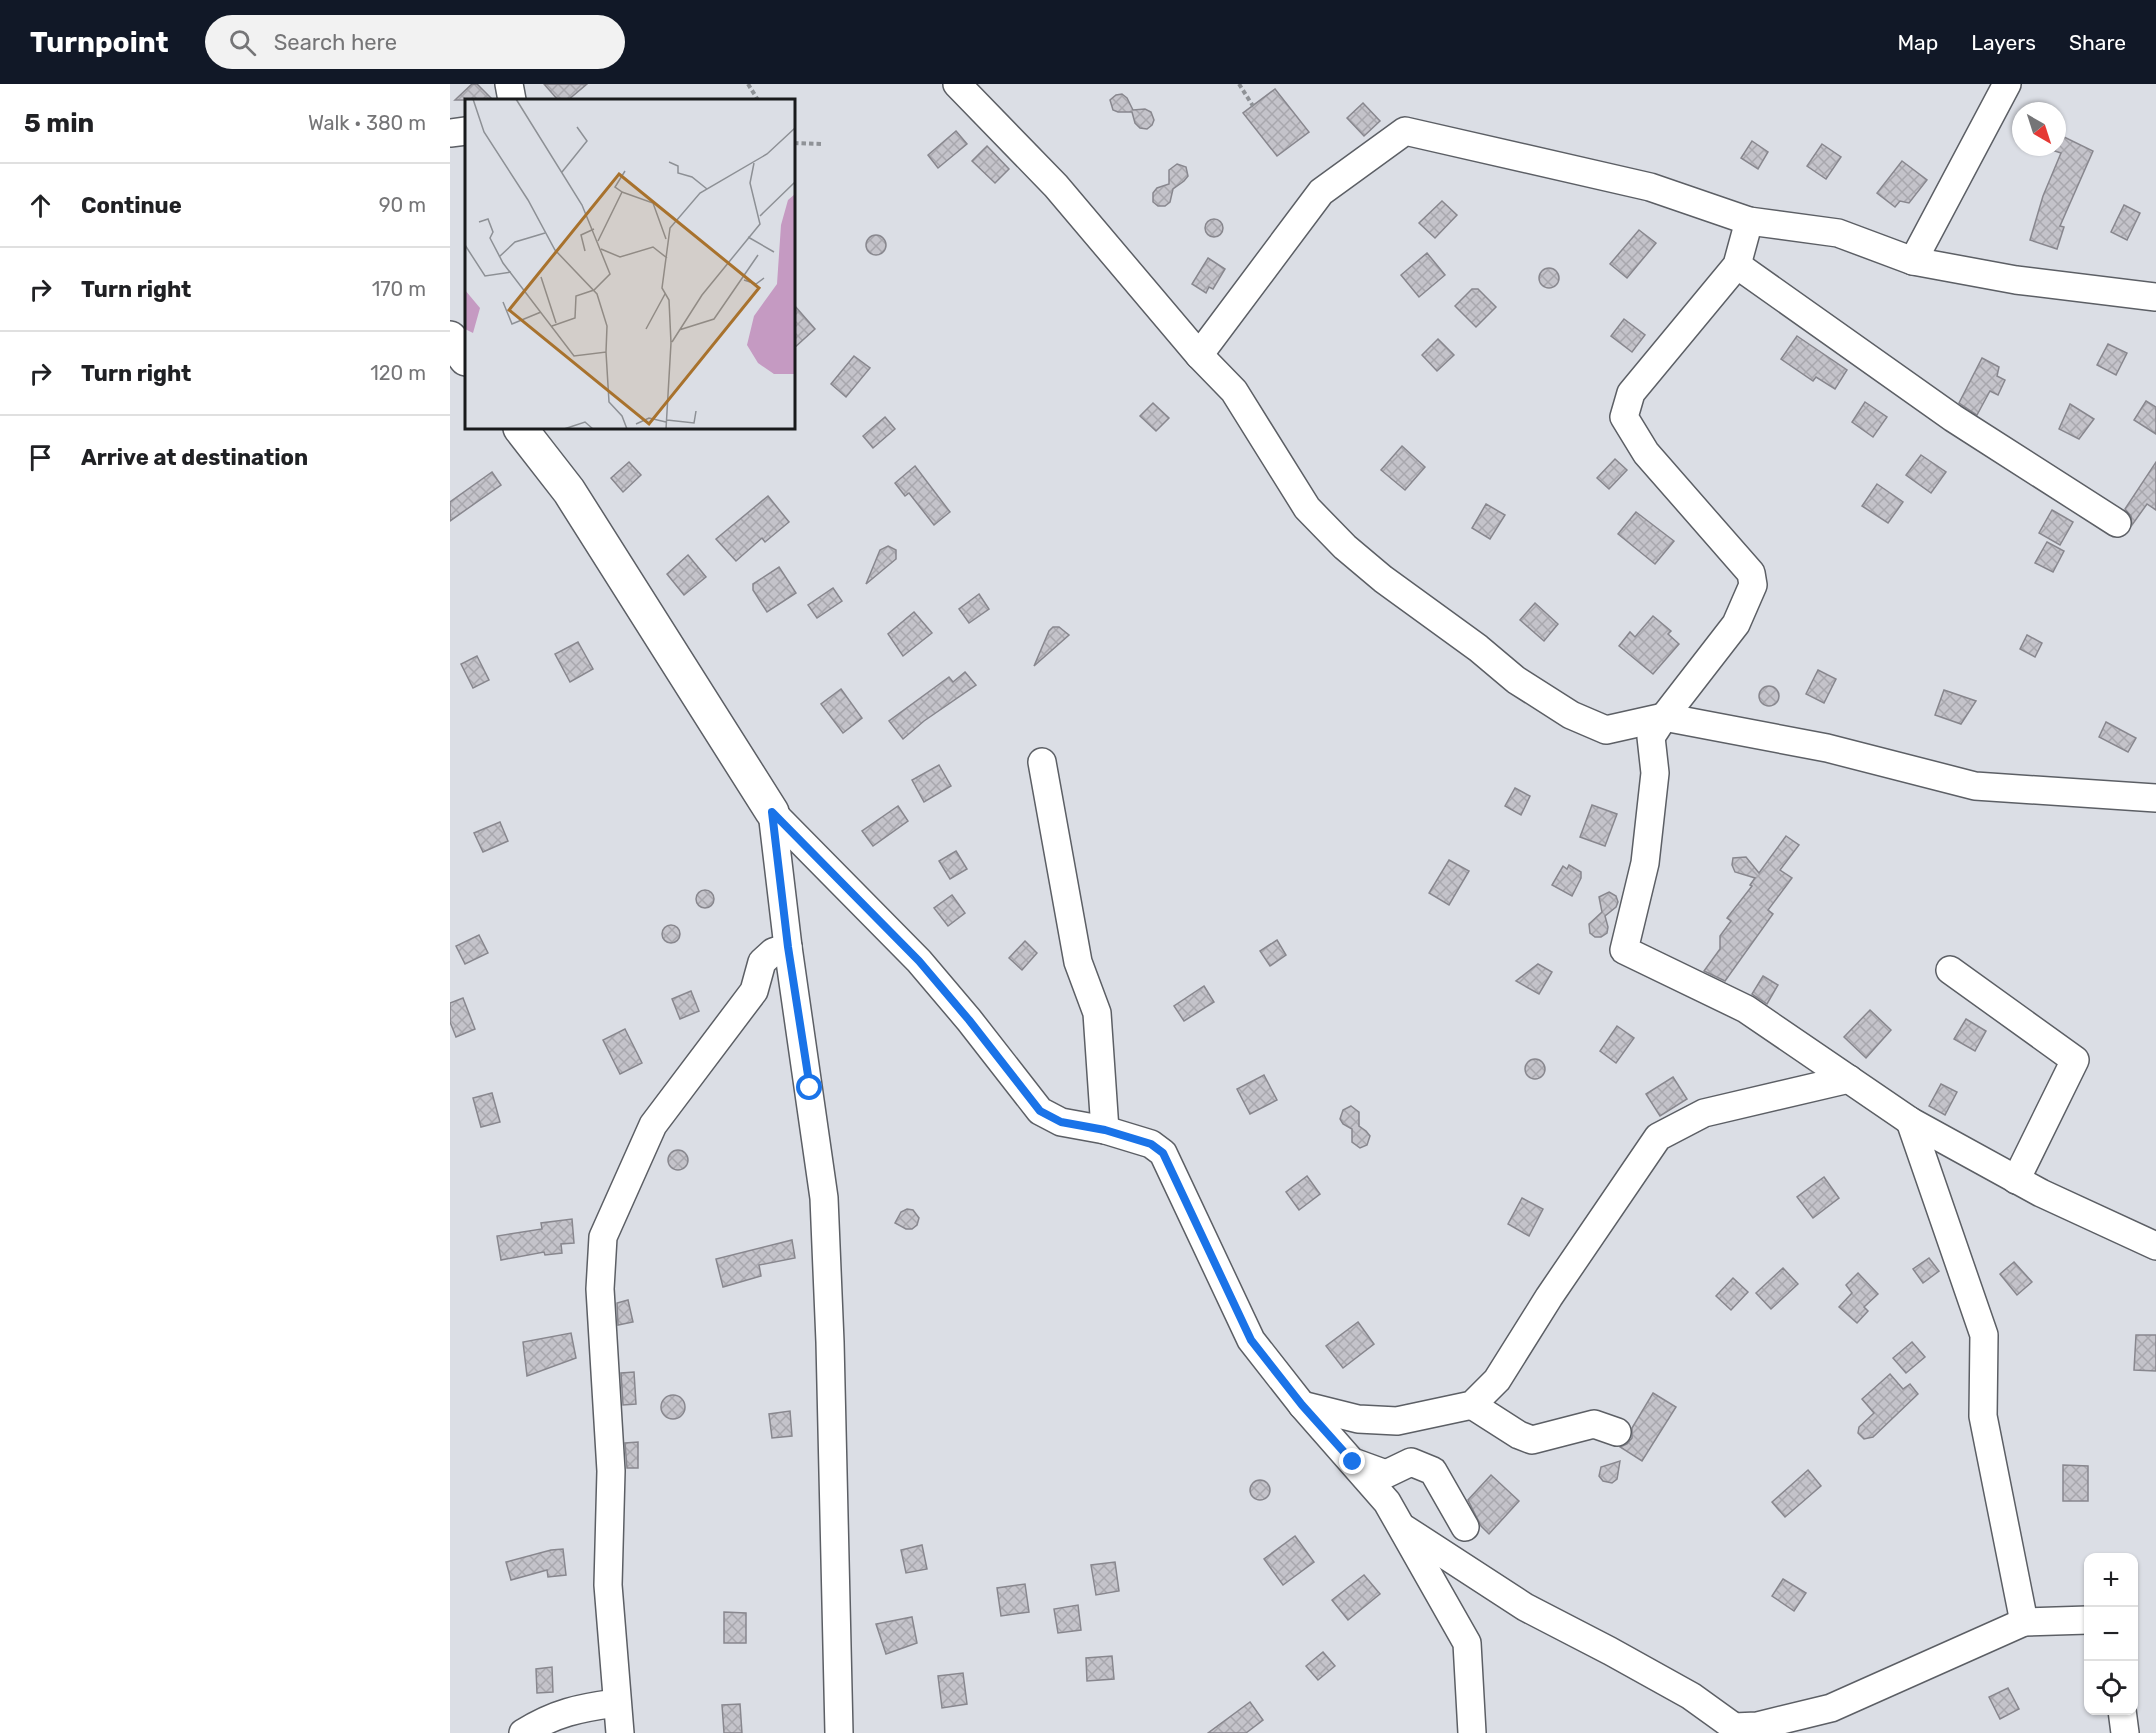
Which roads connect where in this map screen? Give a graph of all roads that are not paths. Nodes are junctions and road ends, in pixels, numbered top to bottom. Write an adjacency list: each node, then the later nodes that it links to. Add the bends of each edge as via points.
1 (509, 84): 4 (street)
2 (957, 84): 12 (street, via 1056,186)
3 (2007, 84): 8 (street)
4 (512, 99)
5 (465, 131): 6 (street)
6 (450, 134)
7 (1749, 221): 8 (street, via 1838,233); 9 (street); 12 (street, via 1650,187 1405,131 1321,192)
8 (1913, 261): 10 (street, via 2016,280)
9 (1737, 265): 15 (street, via 1953,418); 16 (street, via 1631,393 1624,417 1646,453 1751,573 1753,585 1736,624)
10 (2156, 297)
11 (450, 338): 13 (main road)
12 (1199, 355): 16 (street, via 1234,391 1307,508 1383,579 1478,648 1516,681 1571,715 1606,730)
13 (465, 358)
14 (521, 429): 19 (main road, via 569,490)
15 (2117, 523)
16 (1664, 717): 18 (street, via 1827,748 1975,786); 22 (street, via 1651,737 1655,773 1645,863 1624,950 1746,1008)
17 (1042, 762): 24 (street, via 1077,962 1097,1013)
18 (2156, 798)
19 (772, 812): 20 (street); 24 (street, via 919,961 1040,1111 1061,1122)
20 (788, 947): 35 (street, via 772,952 762,962 754,991 653,1125 603,1237 600,1289 611,1471 608,1585); 39 (street, via 824,1198)
21 (1950, 970): 25 (street, via 2075,1060)
22 (1849, 1079): 23 (street); 28 (street, via 1704,1113 1658,1137 1497,1380)
23 (1910, 1121): 25 (street); 34 (street, via 1984,1335 1983,1416)
24 (1105, 1130): 27 (street, via 1151,1144 1163,1153 1251,1340)
25 (2016, 1180): 26 (street)
26 (2156, 1246)
27 (1302, 1405): 28 (street, via 1358,1419 1397,1421); 30 (street)
28 (1472, 1405): 29 (street, via 1533,1440 1594,1424)
29 (1617, 1432)
30 (1353, 1462): 31 (street); 32 (street, via 1386,1474 1411,1462 1433,1471)
31 (1402, 1526): 34 (street, via 1525,1608 1691,1696 1734,1727 1757,1726 1831,1708); 40 (street, via 1467,1643)
32 (1465, 1527)
33 (2084, 1620): 34 (street)
34 (2024, 1622)
35 (616, 1702): 37 (street, via 575,1708); 38 (street)
36 (2123, 1715): 41 (street)
37 (523, 1733)
38 (620, 1733)
39 (839, 1733)
40 (1472, 1733)
41 (2125, 1733)

